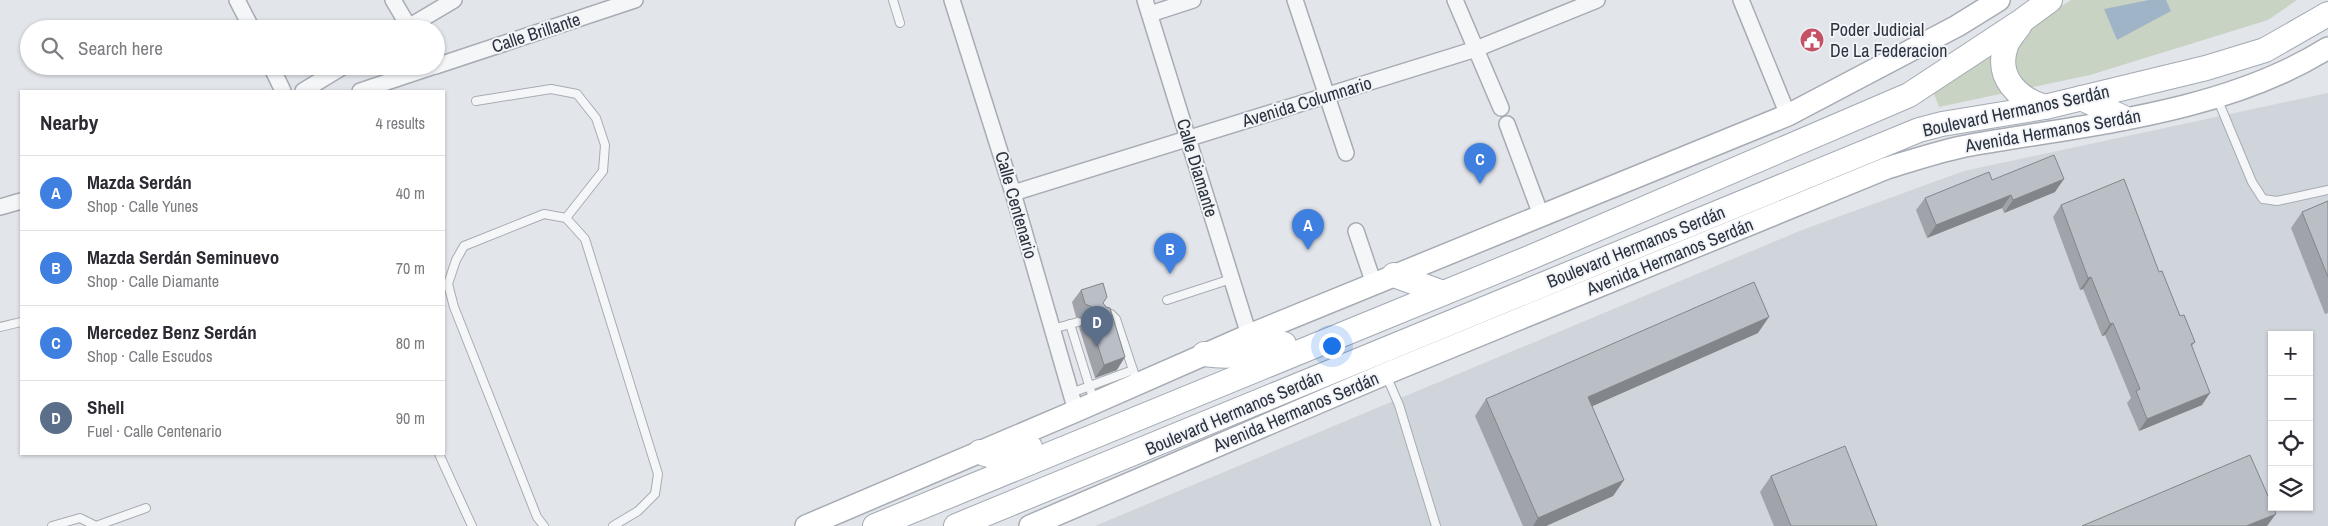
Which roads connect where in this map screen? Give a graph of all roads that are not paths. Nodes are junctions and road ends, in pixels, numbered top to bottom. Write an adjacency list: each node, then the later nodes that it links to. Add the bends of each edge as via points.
1 (237, 0): 16 (street)
2 (393, 0): 17 (street)
3 (454, 0): 18 (street)
4 (635, 0): 24 (street, Calle Brillante)
5 (893, 0): 20 (lane)
6 (952, 0): 43 (street, Calle Centenario)
7 (1193, 0): 14 (street)
8 (1294, 0): 31 (street)
9 (1455, 0): 21 (street)
10 (1597, 0): 21 (street, Avenida Columnario)
11 (1741, 0): 37 (street)
12 (1999, 0): 37 (main road, via 1957,26)
13 (2050, 0): 19 (main road, Boulevard Hermanos Serdán)
14 (1148, 7): 40 (street, Calle Diamante)
15 (2328, 14): 22 (main road, Boulevard Hermanos Serdán)
16 (247, 20)
17 (403, 20)
18 (420, 20)
19 (2023, 20): 35 (main road, via 2006,44 2004,74 2022,97); 51 (main road, Boulevard Hermanos Serdán, via 1909,95)
20 (900, 23)
21 (1476, 49): 31 (street, Avenida Columnario); 36 (street)
22 (2265, 50): 23 (main road); 32 (main road, Boulevard Hermanos Serdán, via 2206,68)
23 (2324, 55): 33 (main road, Avenida Hermanos Serdán)
24 (445, 63)
25 (275, 75): 28 (street)
26 (329, 75): 29 (street)
27 (409, 75): 30 (street, Calle Brillante)
28 (283, 90)
29 (305, 90)
30 (363, 90)
31 (1326, 96): 40 (street, Avenida Columnario); 41 (street)
32 (2081, 98): 35 (main road, Boulevard Hermanos Serdán); 38 (main road)
33 (2217, 98): 38 (main road, Avenida Hermanos Serdán); 42 (lane, via 2252,182 2263,199 2277,201)
34 (476, 101): 47 (lane, via 551,88 577,94 596,118 605,145 603,171)
35 (2045, 107): 73 (main road, Boulevard Hermanos Serdán, via 1919,130)
36 (1501, 108)
37 (1788, 115): 46 (main road)
38 (2124, 118): 60 (main road, Avenida Hermanos Serdán, via 1969,145 1886,168)
39 (1507, 124): 46 (street)
40 (1188, 139): 43 (street, Avenida Columnario); 49 (street, Calle Diamante)
41 (1346, 154)
42 (2328, 190)
43 (1013, 193): 56 (street, Calle Centenario)
44 (20, 200): 45 (street)
45 (0, 207)
46 (1541, 215): 50 (main road)
47 (566, 218): 69 (lane, via 544,214 464,246 448,284 454,307 533,508); 70 (lane, via 585,239 658,474 655,494 638,511)
48 (1356, 231): 50 (street)
49 (1231, 279): 52 (lane); 57 (street, Calle Diamante)
50 (1384, 279): 51 (main road); 57 (main road)
51 (1443, 293): 58 (main road, Boulevard Hermanos Serdán)
52 (1167, 300)
53 (1100, 315): 61 (lane, via 1114,316)
54 (20, 322): 55 (lane)
55 (0, 328)
56 (1052, 329): 62 (street, Calle Centenario); 62 (lane, via 1074,323)
57 (1249, 335): 59 (main road)
58 (1315, 346): 59 (main road, via 1293,342 1242,356); 63 (main road, Boulevard Hermanos Serdán)
59 (1204, 354): 61 (main road)
60 (1385, 374): 74 (main road, Avenida Hermanos Serdán); 75 (lane, via 1399,405)
61 (1136, 377): 62 (main road)
62 (1083, 398): 64 (main road)
63 (1098, 435): 64 (main road, via 1086,430 1072,431 1003,456 992,457); 72 (main road, Boulevard Hermanos Serdán)
64 (980, 452): 71 (main road)
65 (439, 455): 68 (lane)
66 (146, 508): 67 (lane, via 96,526 80,518)
67 (52, 526)
68 (472, 526)
69 (544, 526)
70 (613, 526)
71 (806, 526)
72 (875, 526)
73 (956, 526)
74 (1030, 526)
75 (1436, 526)

